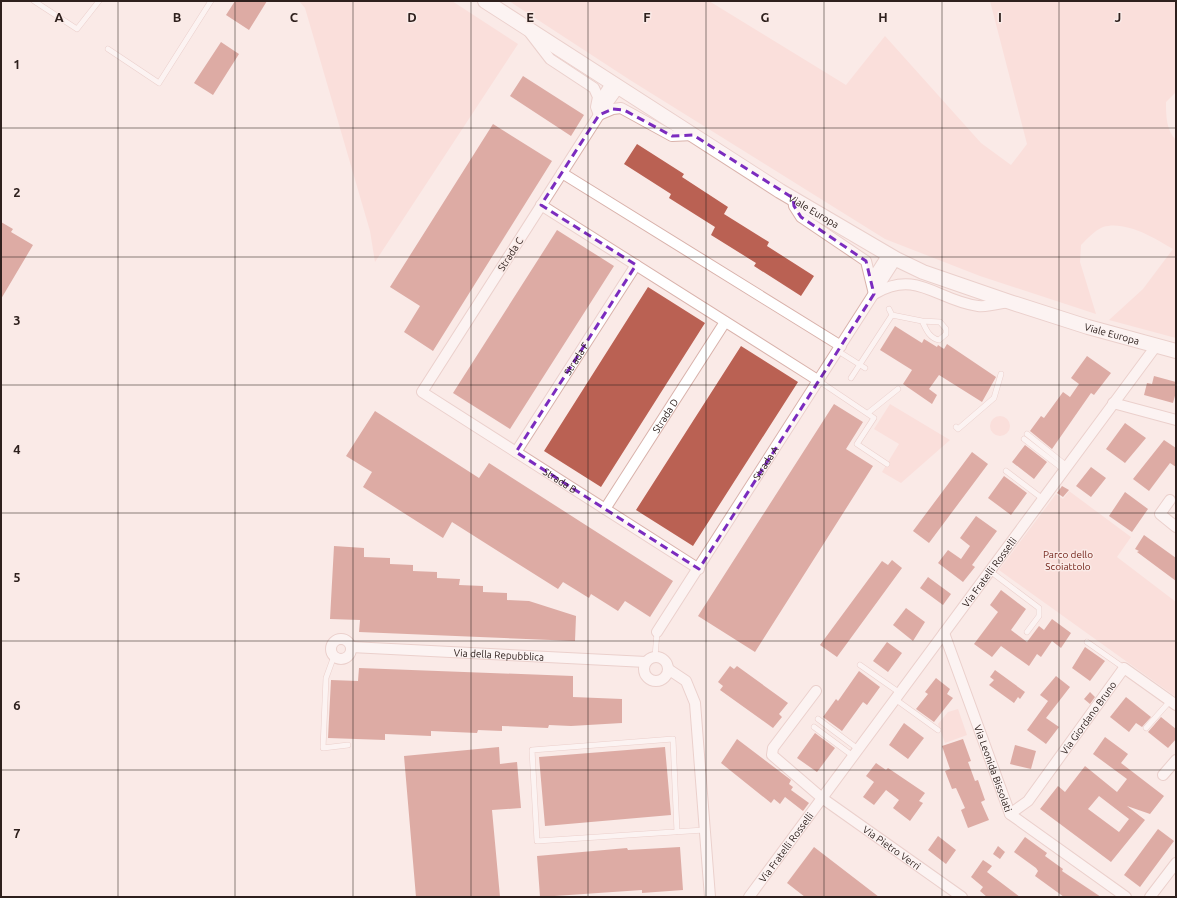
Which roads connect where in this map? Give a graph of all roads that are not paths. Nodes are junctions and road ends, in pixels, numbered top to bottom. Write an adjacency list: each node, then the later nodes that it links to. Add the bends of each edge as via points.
1 (34, 1): 2 (lane, via 77,29)
2 (98, 1)
3 (211, 1): 6 (lane, via 159,83)
4 (485, 1): 5 (main road, Viale Europa)
5 (523, 25): 7 (main road, Viale Europa); 8 (street, via 550,59 594,88)
6 (108, 49)
7 (615, 85): 8 (street, Strada C); 9 (main road, Viale Europa)
8 (599, 115): 9 (street, via 621,108 672,136); 10 (street, Strada C)
9 (693, 135): 11 (main road, Viale Europa)
10 (562, 173): 12 (street, Strada C); 22 (street)
11 (793, 198): 13 (main road, Viale Europa); 15 (street, via 794,206 801,217 866,261)
12 (541, 205): 14 (street); 29 (street, Strada C)
13 (892, 257): 15 (street, Strada A); 16 (main road, Viale Europa, via 923,272)
14 (636, 265): 20 (street); 35 (street, Strada F)
15 (874, 294): 16 (street, via 889,286 911,284 966,304 979,306); 22 (street, Strada A)
16 (1010, 302): 21 (main road, Viale Europa)
17 (889, 309): 18 (lane)
18 (892, 315): 19 (lane); 24 (lane)
19 (922, 321): 19 (lane, via 934,339 939,340 946,334 944,325 940,322)
20 (725, 322): 27 (street); 41 (street, Strada D)
21 (1156, 346): 23 (main road, Viale Europa); 30 (street, Via Fratelli Rosselli)
22 (840, 348): 24 (lane); 27 (street, Strada A)
23 (1176, 351)
24 (862, 366): 26 (lane)
25 (1001, 374): 33 (lane, via 994,398 958,429)
26 (851, 378)
27 (819, 381): 31 (lane); 43 (street, Strada A)
28 (898, 389): 31 (lane)
29 (422, 392): 35 (street, Strada B)
30 (1114, 403): 32 (street); 37 (street, Via Fratelli Rosselli)
31 (868, 413): 36 (lane, via 874,418 857,444)
32 (1176, 420)
33 (956, 427)
34 (1025, 437): 37 (lane)
35 (516, 452): 41 (street, Strada B)
36 (888, 464)
37 (1066, 468): 39 (street, Via Fratelli Rosselli)
38 (1006, 471): 39 (lane)
39 (1043, 499): 44 (street, Via Fratelli Rosselli)
40 (1170, 500): 42 (street, via 1160,514)
41 (605, 509): 43 (street, Strada B)
42 (1176, 527)
43 (699, 569): 45 (street, Strada A)
44 (990, 571): 46 (lane, via 1039,608 1039,616); 47 (street, Via Fratelli Rosselli)
45 (657, 632): 51 (lane)
46 (1028, 632)
47 (944, 633): 56 (street, Via Fratelli Rosselli); 67 (street, Via Leonida Bissolati)
48 (1087, 642): 53 (lane)
49 (351, 647): 50 (street, via 346,657); 50 (street, via 346,640 337,640 332,647); 51 (street, Via della Repubblica)
50 (334, 656): 62 (lane, via 326,678 323,748)
51 (651, 659): 54 (street, via 666,662); 54 (street, via 645,673 654,680 662,679)
52 (860, 665): 56 (lane)
53 (1124, 668): 57 (street); 67 (street, Via Giordano Bruno, via 1028,801)
54 (668, 669): 68 (street, via 686,681 695,704)
55 (816, 691): 66 (street, via 772,753)
56 (898, 696): 61 (lane); 63 (street, Via Fratelli Rosselli)
57 (1173, 703): 60 (lane)
58 (818, 719): 63 (lane)
59 (814, 727): 63 (lane)
60 (1146, 728)
61 (938, 730)
62 (348, 745)
63 (856, 752): 66 (street, Via Fratelli Rosselli)
64 (1176, 760): 65 (street)
65 (1163, 775)
66 (822, 798): 72 (street, Via Fratelli Rosselli); 73 (street, Via Pietro Verri)
67 (1010, 814): 74 (street, Via Leonida Bissolati)
68 (704, 830): 69 (lane); 71 (street)
69 (677, 832): 69 (lane, via 537,841 532,750 673,740)
70 (1176, 863): 75 (street)
71 (709, 897)
72 (749, 897)
73 (962, 897)
74 (1126, 897)
75 (1150, 897)

